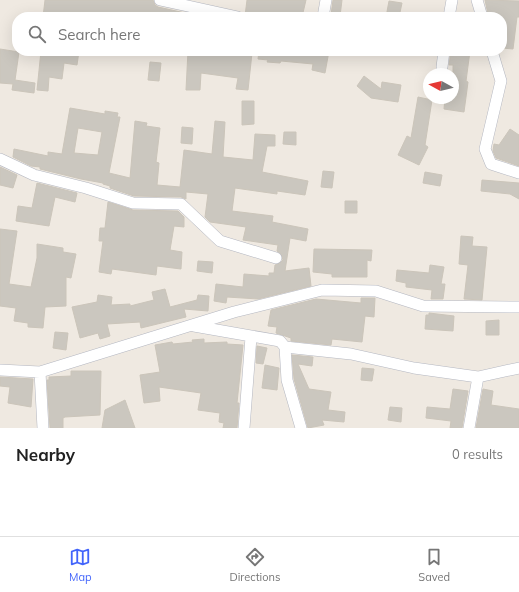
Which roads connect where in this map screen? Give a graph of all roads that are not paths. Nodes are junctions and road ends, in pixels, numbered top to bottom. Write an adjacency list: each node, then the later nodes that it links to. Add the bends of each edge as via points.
1 (160, 0): 5 (street)
2 (326, 0): 6 (street)
3 (452, 0): 7 (street)
4 (477, 0): 8 (street)
5 (215, 12)
6 (324, 12)
7 (450, 12)
8 (481, 12)
9 (443, 56): 11 (street)
10 (494, 56): 13 (street, via 501,81 485,149 491,164)
11 (442, 67)
12 (0, 160): 14 (street, via 34,175 133,203 181,204 220,241)
13 (519, 173)
14 (276, 258)
15 (519, 307): 16 (street, via 423,306 376,290 322,290)
16 (191, 325): 17 (street); 21 (street)
17 (252, 337): 18 (street, via 280,341); 24 (street)
18 (285, 347): 22 (street, via 351,354 414,368); 25 (street, via 287,380)
19 (519, 368): 22 (street)
20 (0, 370): 21 (street)
21 (40, 372): 23 (street)
22 (478, 377): 26 (street)
23 (43, 428)
24 (244, 428)
25 (302, 428)
26 (469, 428)

